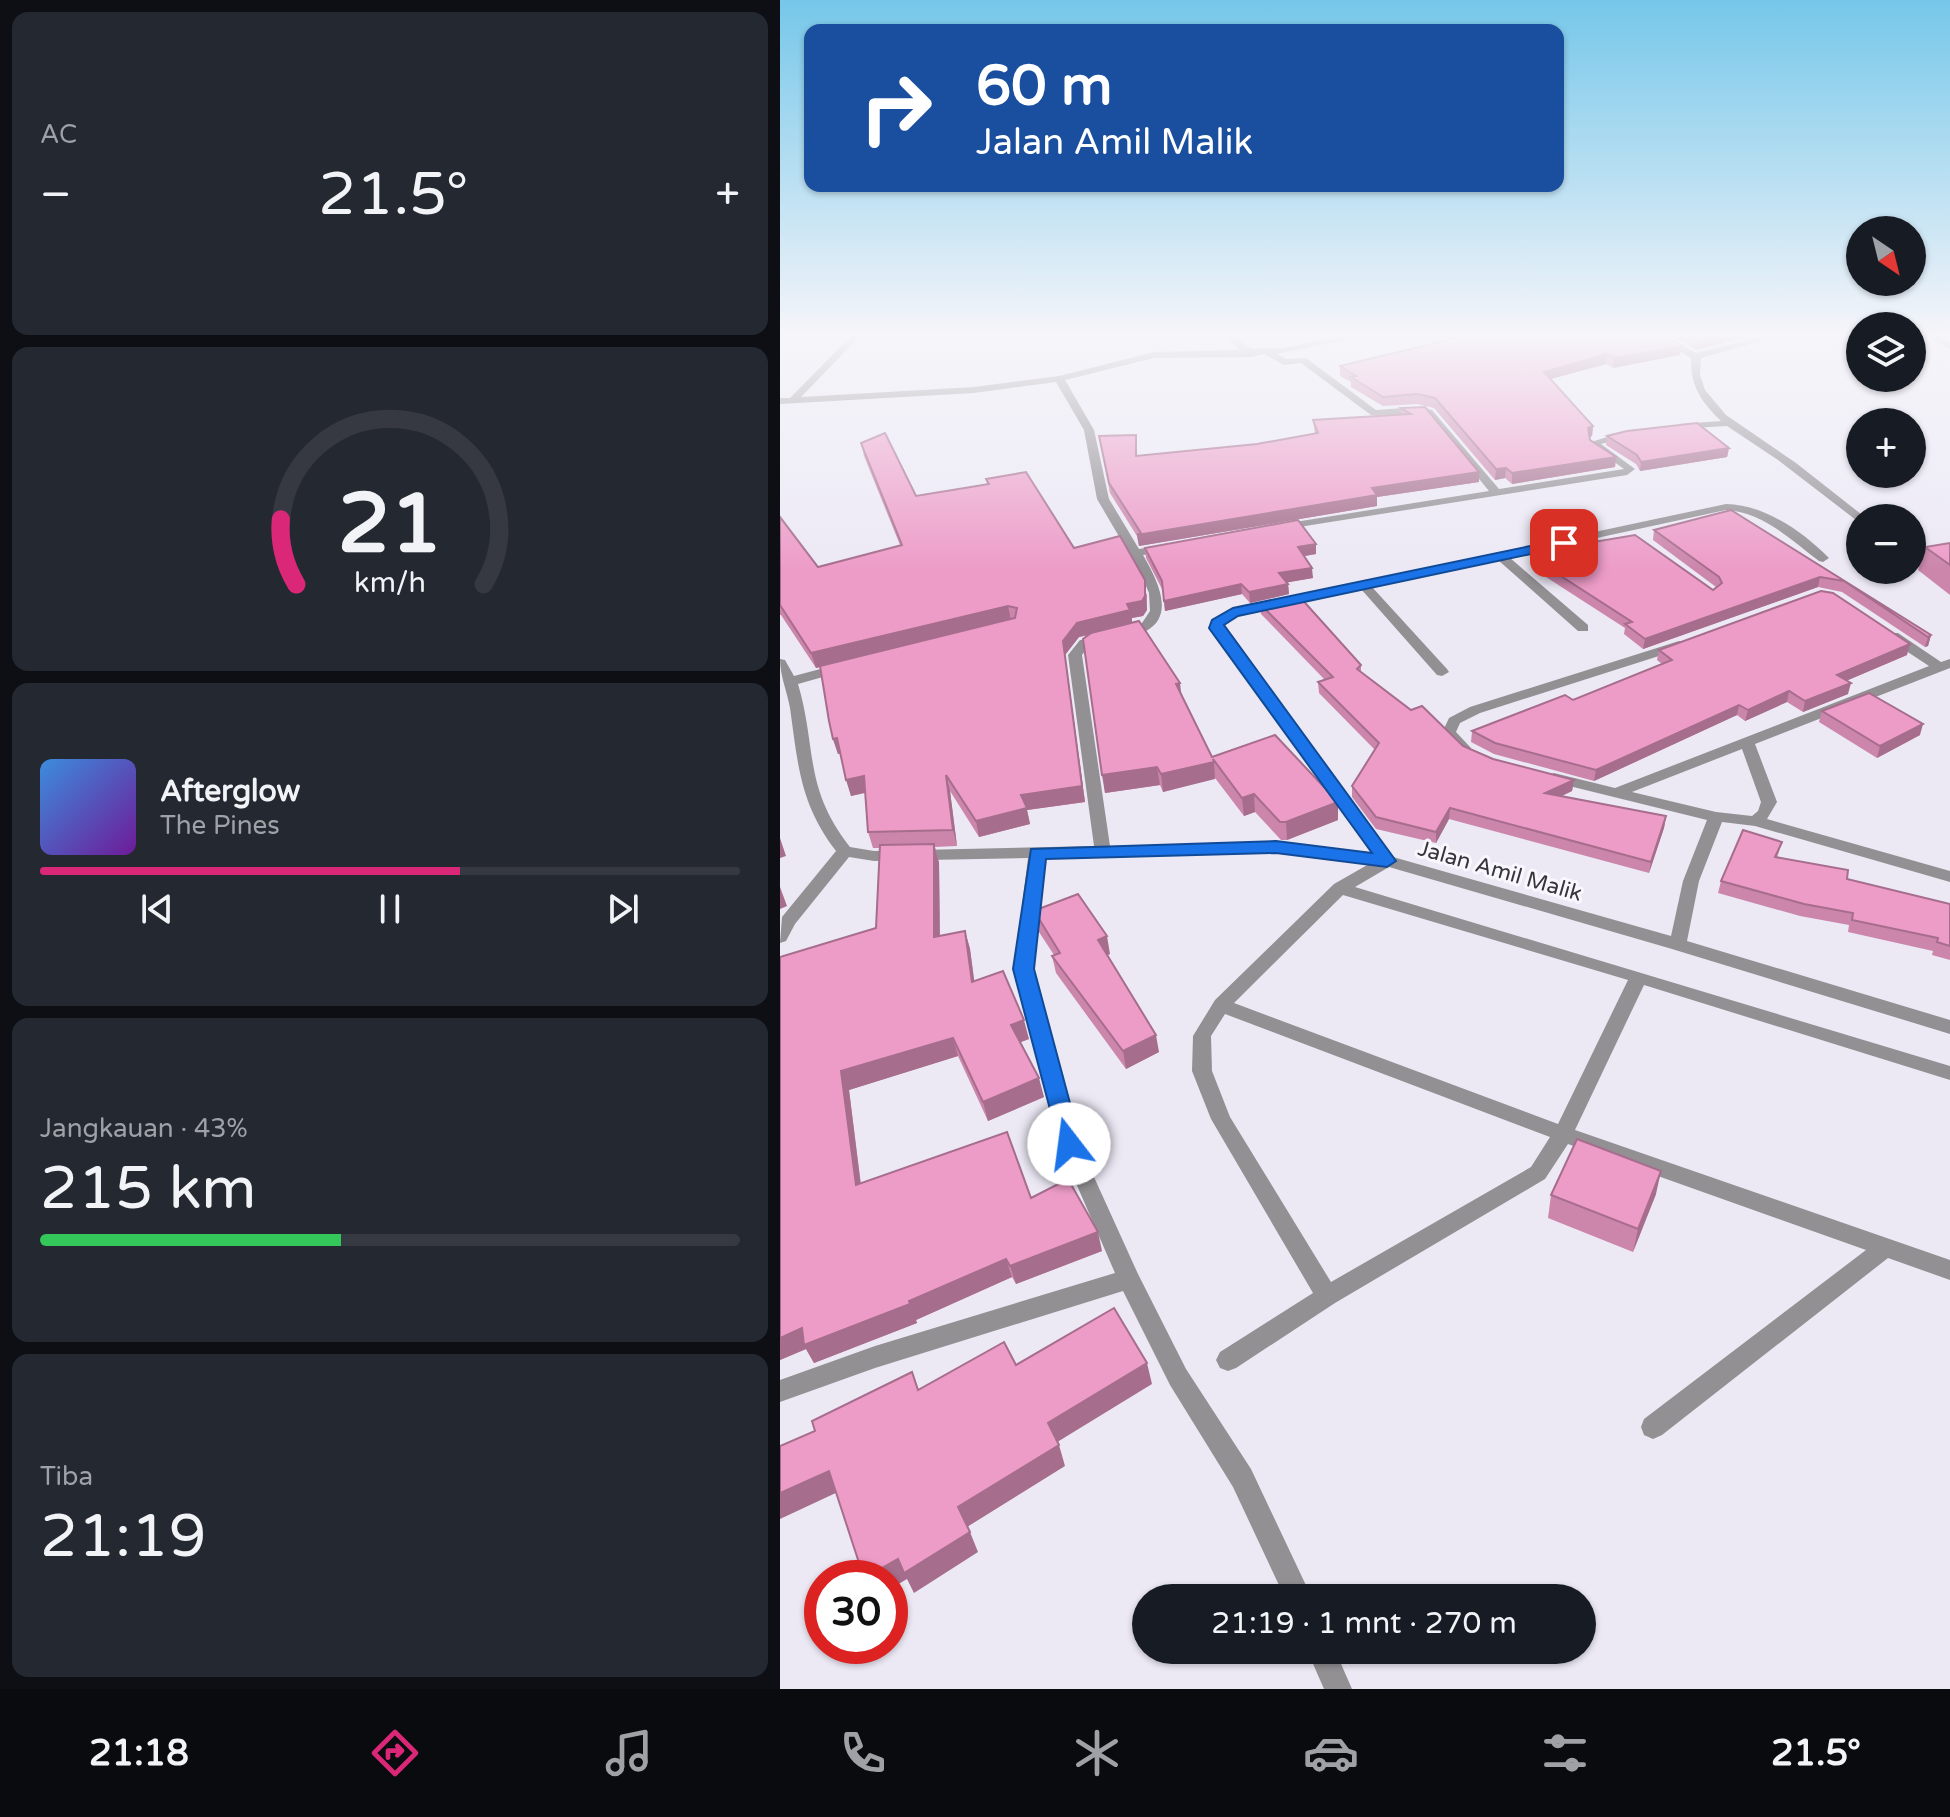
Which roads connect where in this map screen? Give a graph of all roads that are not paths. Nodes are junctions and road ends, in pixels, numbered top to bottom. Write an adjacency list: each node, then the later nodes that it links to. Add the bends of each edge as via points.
1 (1079, 412): 11 (street, via 1089,428 1102,498)
2 (1372, 412): 7 (street, via 1429,412)
3 (1719, 412): 4 (street)
4 (1727, 423): 5 (street); 8 (street)
5 (1666, 428)
6 (1639, 432): 7 (street, via 1593,443 1630,471)
7 (1497, 493): 9 (street)
8 (1846, 507)
9 (1272, 529)
10 (1179, 546): 11 (street)
11 (1136, 553): 30 (street, via 1156,593 1156,611 1146,628 1085,643 1075,655)
12 (1501, 556): 13 (street, via 1632,534 1740,506); 14 (street); 16 (street)
13 (1823, 558)
14 (1364, 585): 21 (street); 32 (street, via 1233,613 1217,628)
15 (1874, 624): 20 (street)
16 (1583, 628)
17 (1687, 642): 24 (street, via 1454,721 1449,733)
18 (780, 663): 22 (street)
19 (852, 665): 22 (street)
20 (1945, 665): 23 (street)
21 (1442, 672)
22 (792, 681): 29 (street, via 808,785 821,821)
23 (1747, 742): 26 (street); 28 (street, via 1769,802)
24 (1476, 756)
25 (1536, 774): 26 (street)
26 (1613, 794): 27 (street)
27 (1716, 817): 28 (street); 36 (street, via 1691,881)
28 (1756, 821): 33 (street)
29 (845, 851): 31 (street, Jalan Amil Malik, via 874,856); 35 (street)
30 (1103, 851): 31 (street, Jalan Amil Malik); 32 (street, Jalan Amil Malik, via 1276,847)
31 (1037, 853): 44 (street, via 1023,969 1069,1144)
32 (1387, 861): 34 (street); 36 (street, Jalan Amil Malik)
33 (1950, 877)
34 (1340, 888): 37 (street); 38 (street)
35 (780, 937)
36 (1678, 944): 39 (street, Jalan Amil Malik)
37 (1639, 977): 40 (street); 41 (street)
38 (1221, 1005): 41 (street); 45 (street, via 1202,1036 1202,1071 1221,1119)
39 (1950, 1027)
40 (1950, 1073)
41 (1563, 1134): 42 (street); 45 (street, via 1538,1173)
42 (1886, 1247): 43 (street); 48 (street)
43 (1950, 1270)
44 (1129, 1279): 47 (street); 49 (street, via 1178,1377 1242,1478)
45 (1327, 1296): 46 (street)
46 (1228, 1360)
47 (780, 1391)
48 (1653, 1427)
49 (1292, 1584)
50 (1327, 1664): 51 (street)
51 (1338, 1689)

